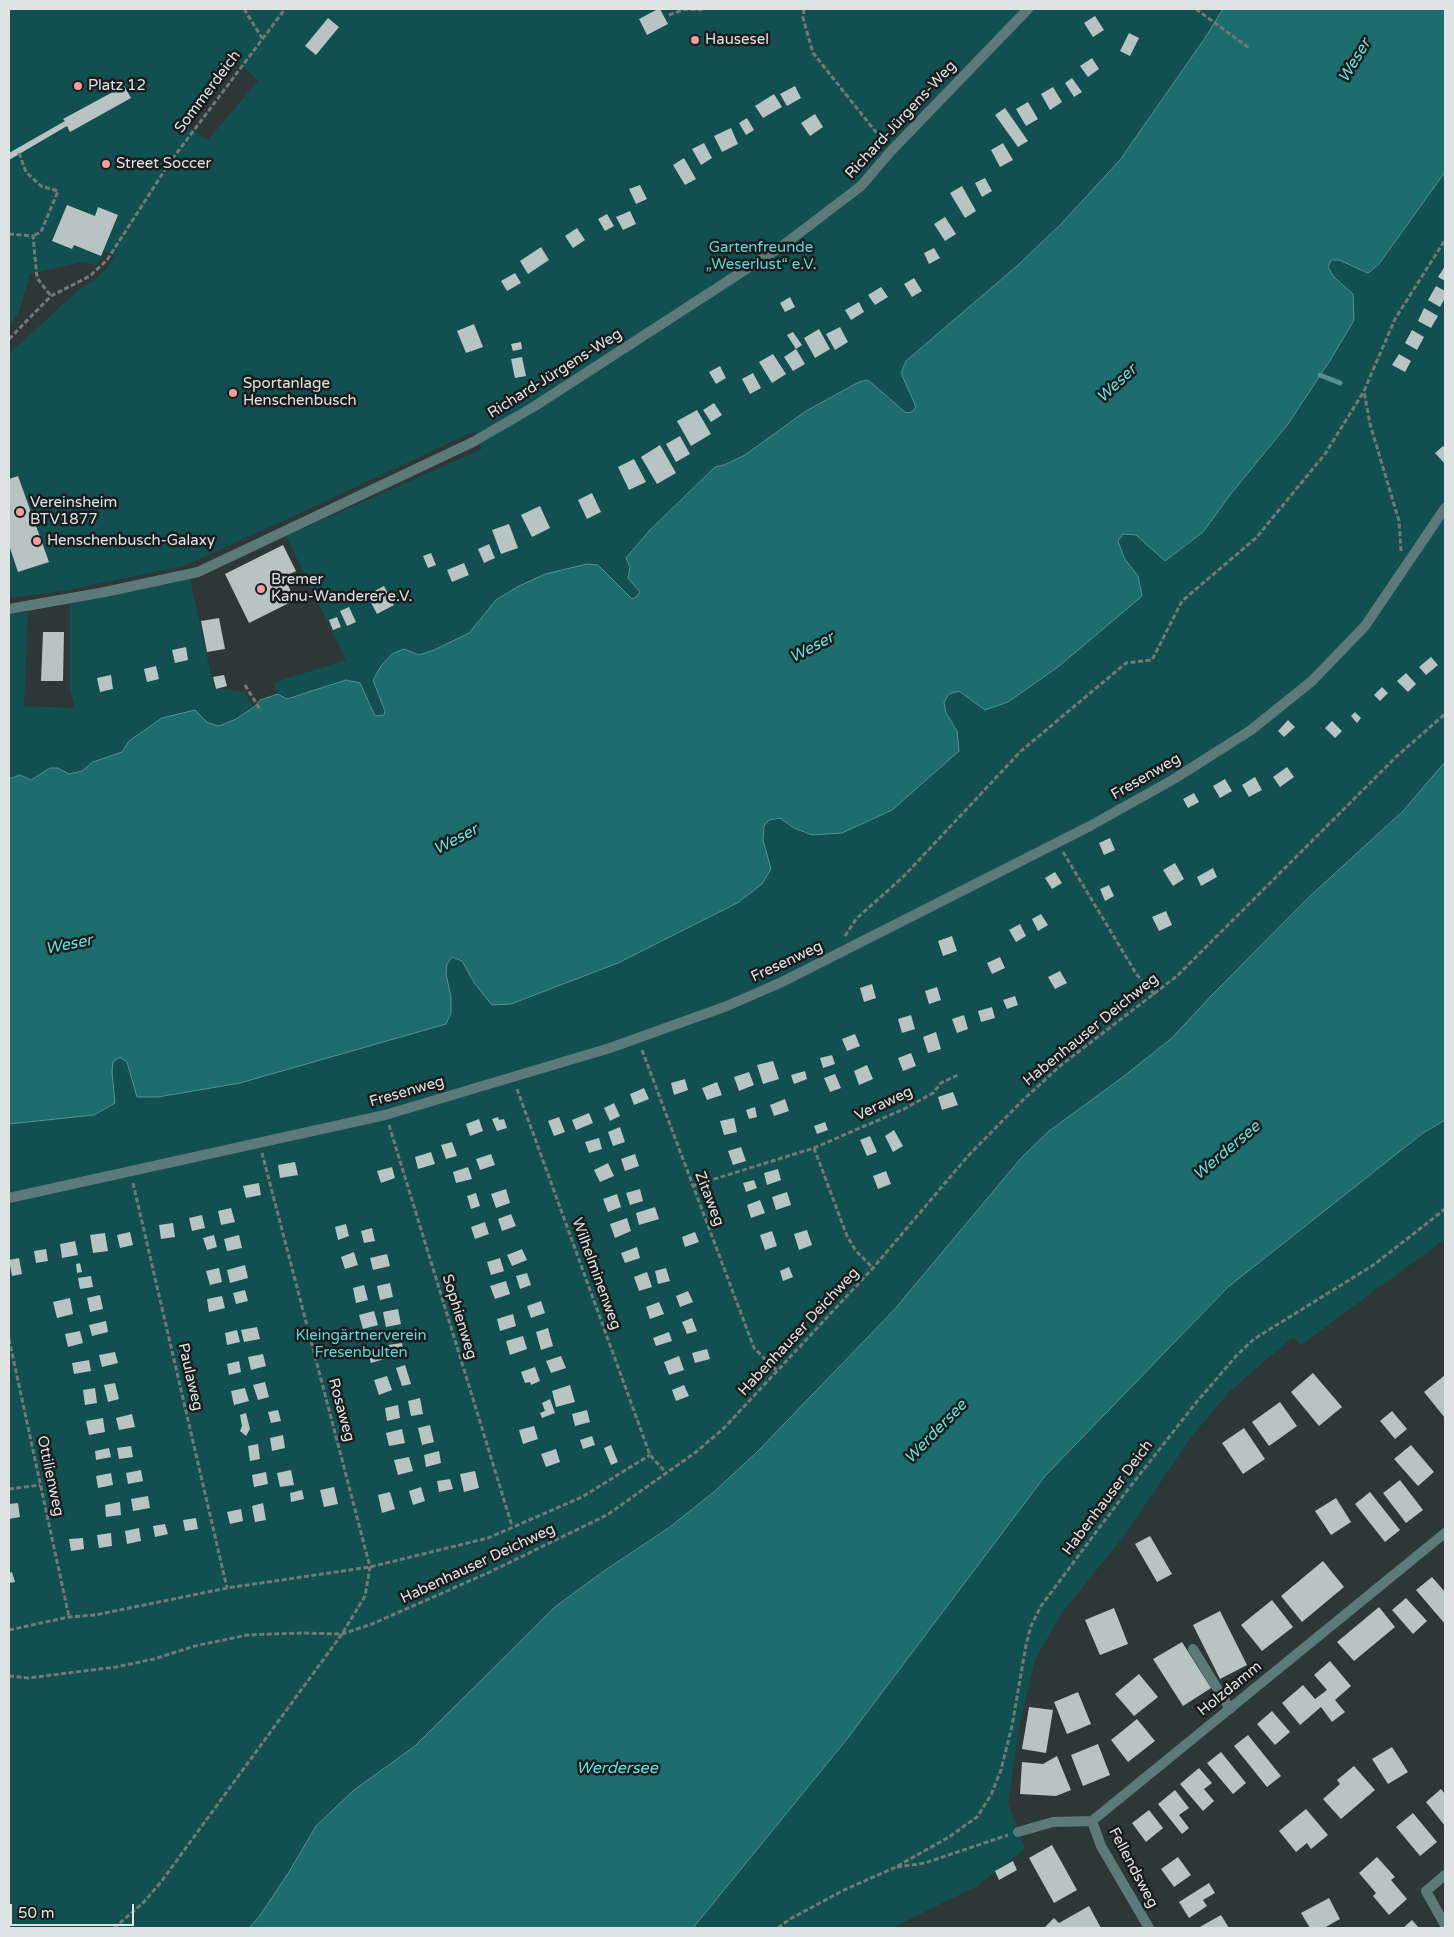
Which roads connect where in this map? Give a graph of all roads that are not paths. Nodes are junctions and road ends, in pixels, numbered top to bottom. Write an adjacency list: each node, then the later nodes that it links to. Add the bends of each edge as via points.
1 (1028, 9): 3 (street, Richard-Jürgens-Weg, via 861,186 785,244 536,406 473,442 198,572)
2 (1445, 508): 4 (street, Fresenweg, via 1365,626 1312,680 1251,730 1174,779 1058,843 832,958 727,1006 610,1048 385,1115)
3 (9, 609)
4 (9, 1198)
5 (1445, 1533): 7 (street, Holzdamm)
6 (1193, 1649): 7 (street)
7 (1230, 1709): 8 (street, Holzdamm)
8 (1092, 1821): 9 (street, via 1053,1822); 12 (street, Fellendsweg, via 1101,1846)
9 (1018, 1832)
10 (1445, 1875): 11 (street, via 1426,1891)
11 (1445, 1925)
12 (1149, 1928)

